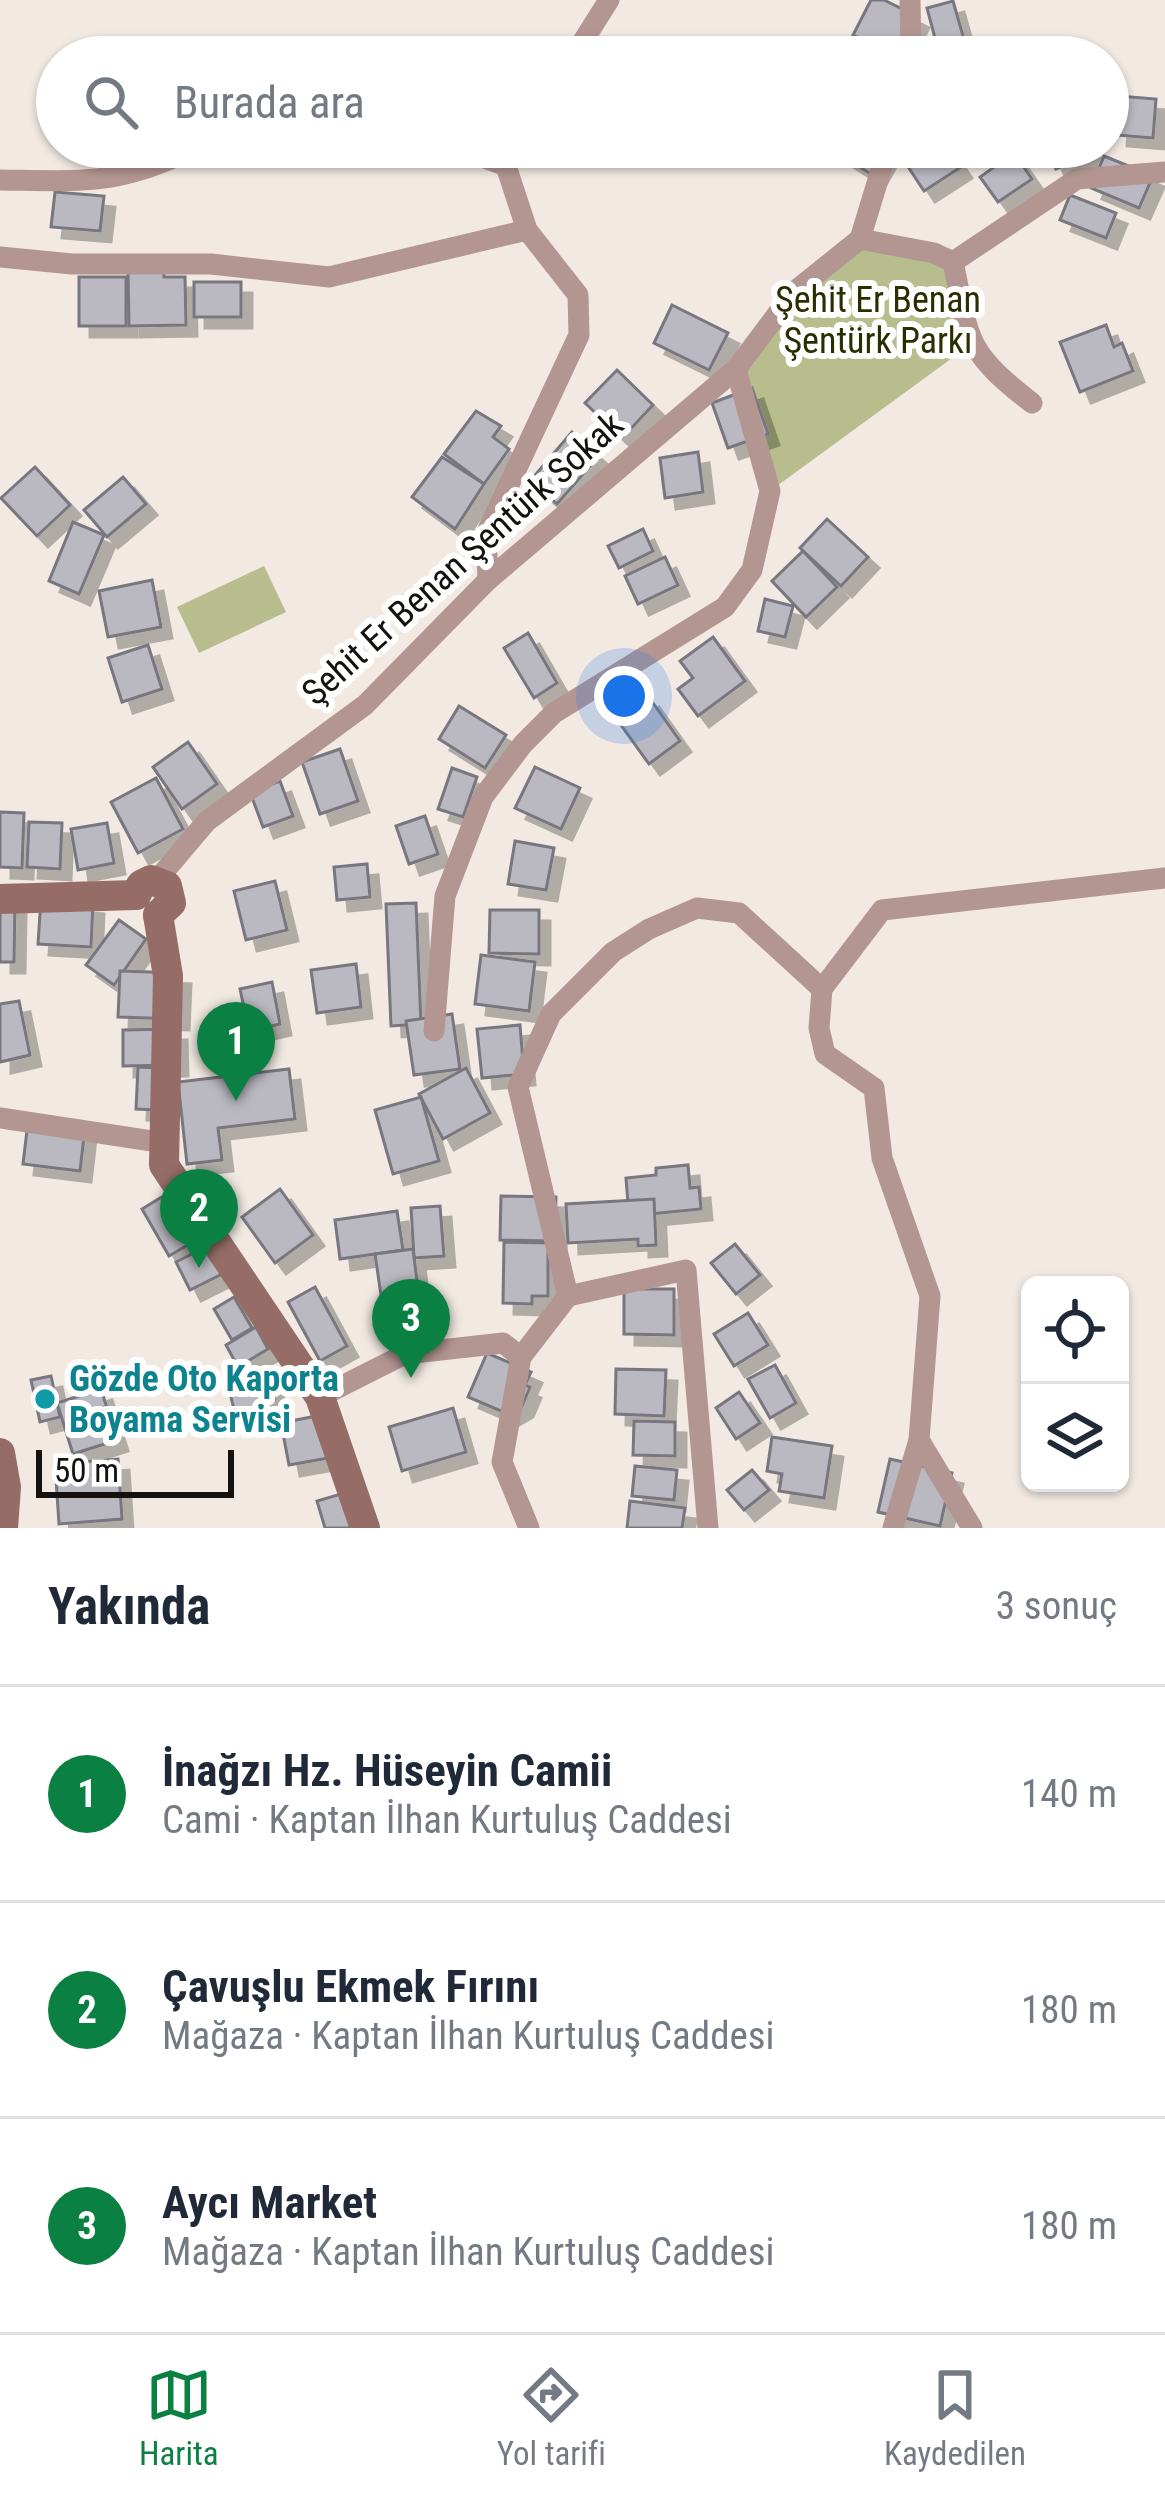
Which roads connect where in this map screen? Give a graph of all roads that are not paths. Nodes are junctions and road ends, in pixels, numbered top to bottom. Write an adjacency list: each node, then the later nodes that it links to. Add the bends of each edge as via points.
1 (609, 0): 3 (street)
2 (910, 0): 4 (street)
3 (586, 36)
4 (911, 36)
5 (146, 168): 9 (street, via 87,182)
6 (514, 168): 10 (street)
7 (882, 168): 11 (street)
8 (1165, 172): 13 (street, via 1077,179)
9 (0, 179)
10 (527, 230): 12 (street, via 329,278 211,264); 16 (street, via 578,296 579,335 486,534)
11 (860, 239): 13 (street); 14 (street, Şehit Er Benan Şentürk Sokak, via 794,292)
12 (0, 256)
13 (953, 262): 15 (street, via 970,345)
14 (736, 369): 16 (street, Şehit Er Benan Şentürk Sokak); 21 (street, via 770,491 752,570 725,607 554,713 482,797 445,896)
15 (1032, 403)
16 (488, 580): 18 (street, Şehit Er Benan Şentürk Sokak, via 365,705 207,821)
17 (1165, 878): 20 (street, via 882,910)
18 (150, 896): 19 (street); 23 (street, via 168,976)
19 (0, 899)
20 (821, 988): 24 (street, via 739,913 697,908 613,952 551,1014 518,1087); 27 (street, via 825,1054 874,1088 882,1158 930,1296)
21 (434, 1031)
22 (0, 1118): 23 (street)
23 (165, 1143): 26 (street, via 164,1165)
24 (568, 1296): 25 (street); 32 (street, via 686,1270)
25 (520, 1357): 26 (street, via 503,1343 405,1354); 31 (street, via 502,1462)
26 (320, 1397): 30 (street)
27 (919, 1440): 33 (street); 34 (street)
28 (0, 1454): 29 (street)
29 (3, 1528)
30 (365, 1528)
31 (529, 1528)
32 (708, 1528)
33 (893, 1528)
34 (971, 1528)

